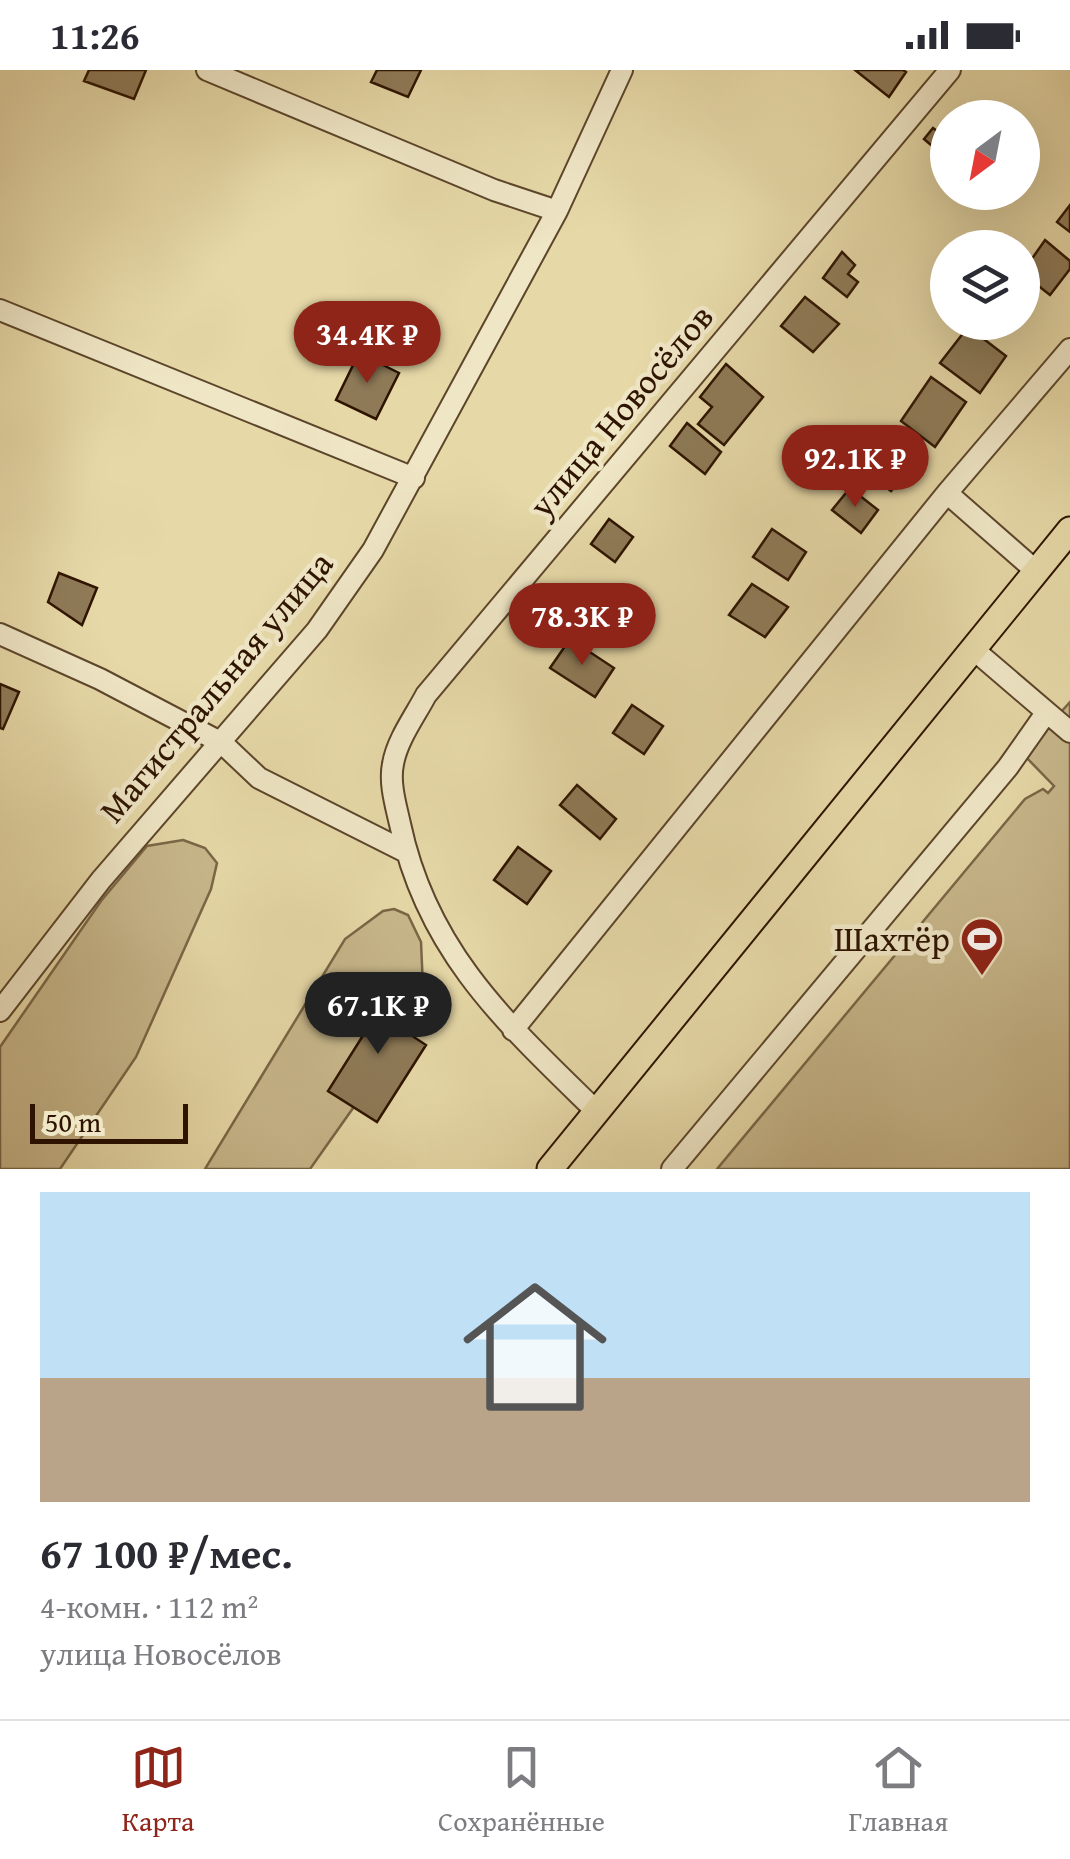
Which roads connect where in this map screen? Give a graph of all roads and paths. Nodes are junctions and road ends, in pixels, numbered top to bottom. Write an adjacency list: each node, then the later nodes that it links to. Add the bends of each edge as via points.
1 (207, 70): 4 (street)
2 (622, 70): 4 (street, Магистральная улица)
3 (950, 70): 16 (street, улица Новосёлов, via 426,695 393,763)
4 (556, 211): 7 (street, Магистральная улица)
5 (0, 310): 7 (street)
6 (1070, 350): 8 (street)
7 (414, 478): 15 (street, Магистральная улица, via 317,630)
8 (947, 493): 10 (street); 18 (street)
9 (1070, 530): 10 (main road)
10 (1036, 571): 12 (main road)
11 (0, 634): 15 (street)
12 (973, 649): 13 (street); 19 (main road)
13 (1046, 713): 14 (street); 21 (street)
14 (1069, 732)
15 (222, 744): 16 (street, via 260,778); 17 (street, Магистральная улица, via 101,880)
16 (406, 852): 18 (street, улица Новосёлов, via 444,940 474,988)
17 (0, 1011)
18 (513, 1030): 19 (street, улица Новосёлов)
19 (595, 1110): 20 (main road)
20 (550, 1169)
21 (672, 1169)

